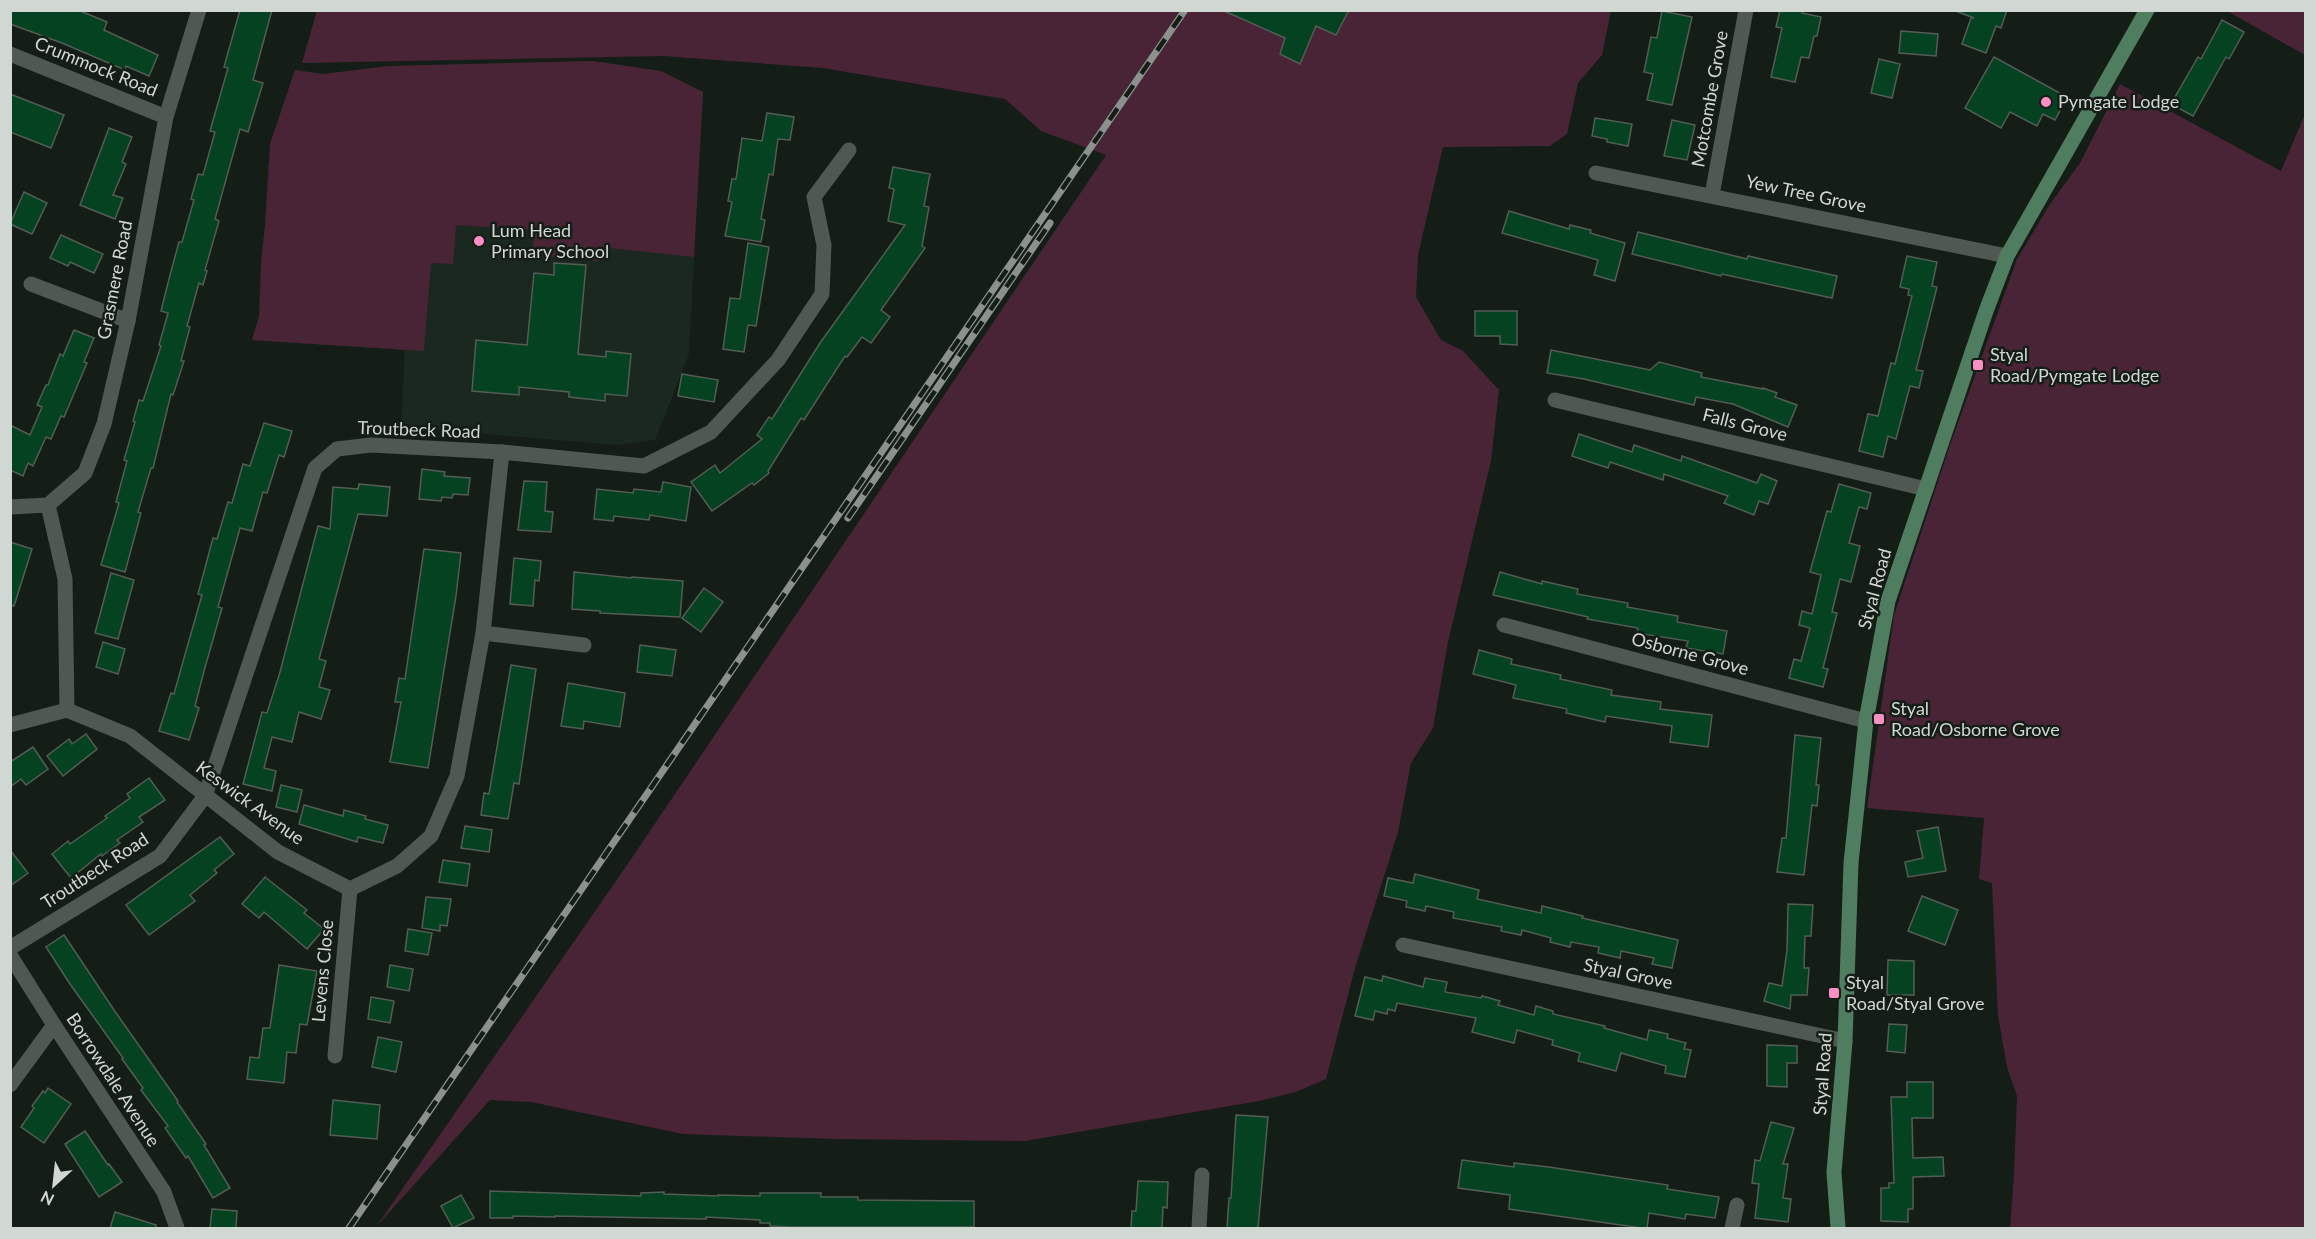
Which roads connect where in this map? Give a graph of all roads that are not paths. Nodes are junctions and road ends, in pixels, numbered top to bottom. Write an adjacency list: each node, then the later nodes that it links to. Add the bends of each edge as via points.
1 (200, 10): 5 (street, Grasmere Road)
2 (1746, 10): 8 (street, Motcombe Grove)
3 (2147, 10): 9 (main road, Styal Road)
4 (10, 54): 5 (street, Crummock Road)
5 (166, 117): 11 (street, Grasmere Road)
6 (849, 150): 13 (street, Troutbeck Road, via 814,196 824,245 822,294 778,360 711,432 644,466)
7 (1596, 173): 8 (street, Yew Tree Grove)
8 (1712, 195): 9 (street, Yew Tree Grove)
9 (2007, 256): 14 (main road, Styal Road)
10 (31, 284): 11 (street)
11 (128, 321): 15 (street, Grasmere Road, via 104,424 85,473)
12 (1555, 400): 14 (street, Falls Grove)
13 (502, 452): 18 (street); 23 (street, Troutbeck Road, via 370,445 337,449 315,468)
14 (1926, 489): 21 (main road, Styal Road, via 1888,601)
15 (48, 505): 16 (street); 20 (street, via 65,579)
16 (10, 507)
17 (1504, 625): 21 (street, Osborne Grove)
18 (483, 633): 19 (street); 24 (street, via 458,776 432,836 397,866)
19 (584, 645)
20 (67, 710): 22 (street); 23 (street, Keswick Avenue, via 130,736)
21 (1866, 721): 29 (main road, Styal Road, via 1851,863)
22 (10, 725)
23 (205, 796): 24 (street, Keswick Avenue, via 278,852); 26 (street, Troutbeck Road, via 160,855)
24 (350, 889): 30 (street, Levens Close)
25 (1403, 945): 29 (street, Styal Grove)
26 (10, 948)
27 (10, 955): 28 (street, Borrowdale Avenue)
28 (54, 1025): 31 (street); 34 (street, Borrowdale Avenue, via 164,1192)
29 (1845, 1041): 37 (main road, Styal Road, via 1834,1172)
30 (335, 1056)
31 (10, 1085)
32 (1202, 1175): 35 (street)
33 (1737, 1205): 36 (street)
34 (177, 1228)
35 (1199, 1228)
36 (1732, 1228)
37 (1838, 1228)

